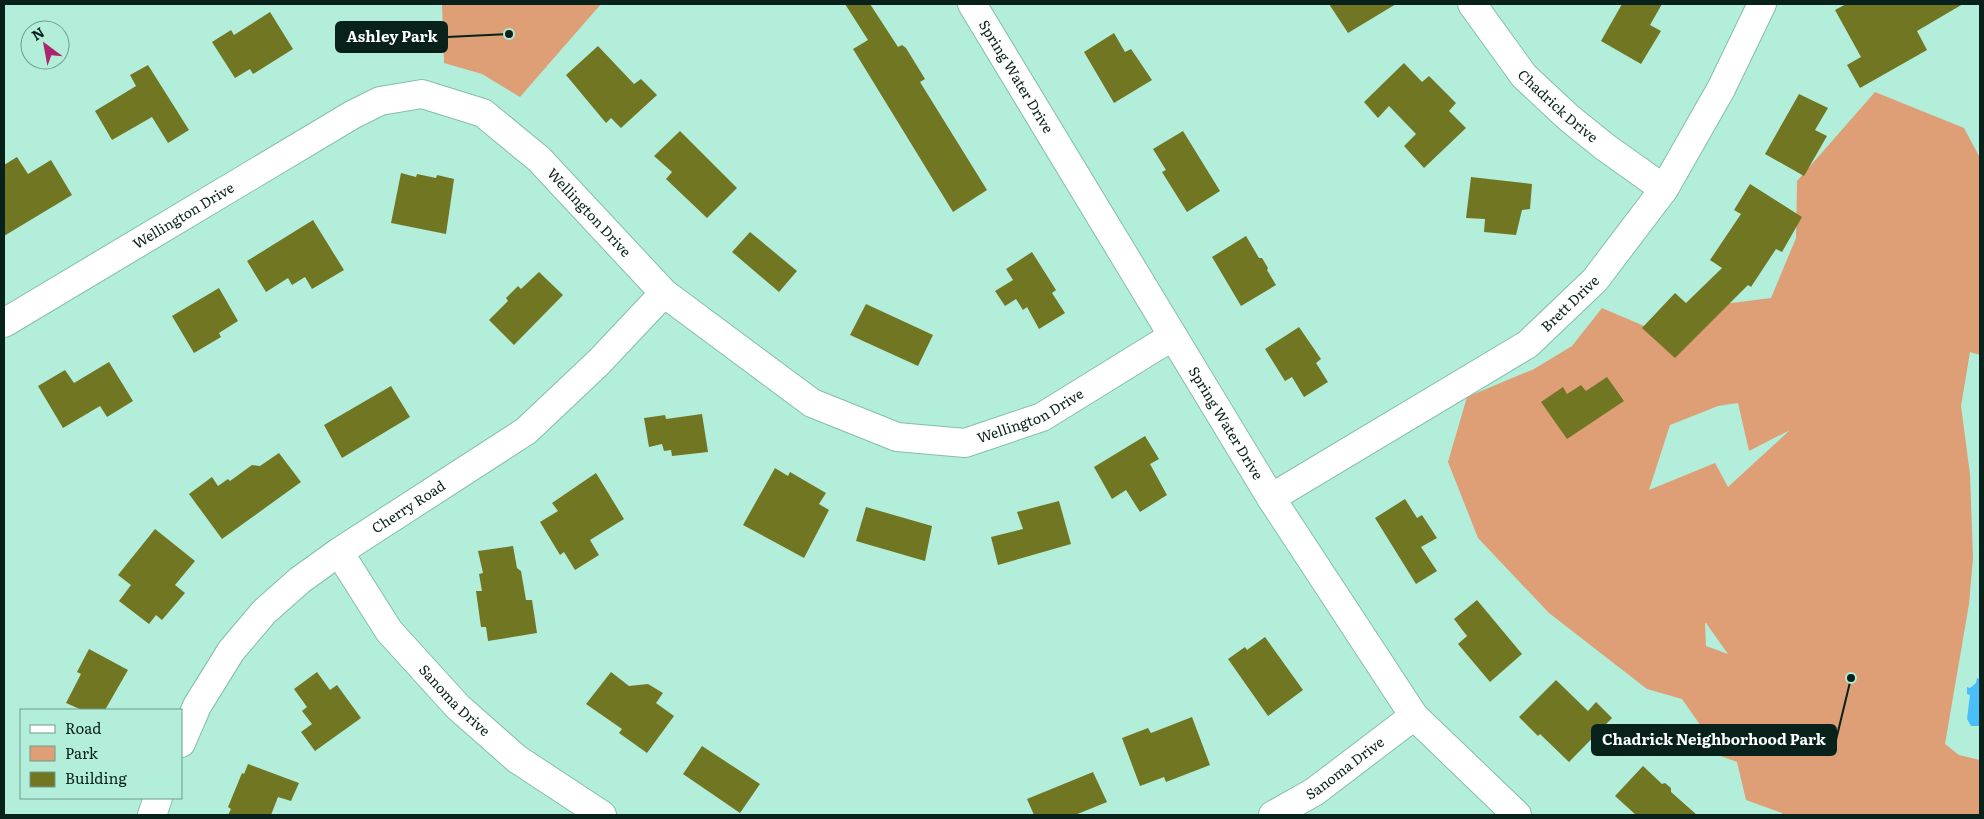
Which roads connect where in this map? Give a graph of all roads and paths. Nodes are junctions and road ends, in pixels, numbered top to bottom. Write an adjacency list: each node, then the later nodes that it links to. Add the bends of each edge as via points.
1 (972, 4): 7 (street, Spring Water Drive)
2 (1472, 4): 4 (street, Chadrick Drive, via 1524,76 1569,118)
3 (1762, 4): 4 (street, Brett Drive, via 1721,89)
4 (1664, 189): 8 (street, Brett Drive, via 1594,280 1528,344)
5 (664, 293): 6 (street, Wellington Drive, via 539,159 490,118 422,94 380,101 352,115); 7 (street, Wellington Drive, via 812,403 897,437 965,443 1042,417); 9 (street, Cherry Road, via 599,362 526,431)
6 (4, 323)
7 (1173, 336): 8 (street, Spring Water Drive)
8 (1271, 498): 10 (street, Spring Water Drive)
9 (339, 552): 11 (street, Cherry Road, via 264,612 231,651 197,706); 14 (street, Sanoma Drive, via 389,631 458,707 517,759)
10 (1414, 716): 15 (street, Sanoma Drive, via 1314,792); 16 (street, Spring Water Drive)
11 (182, 741)
12 (158, 799): 13 (street)
13 (152, 815)
14 (602, 815)
15 (1273, 815)
16 (1517, 815)

